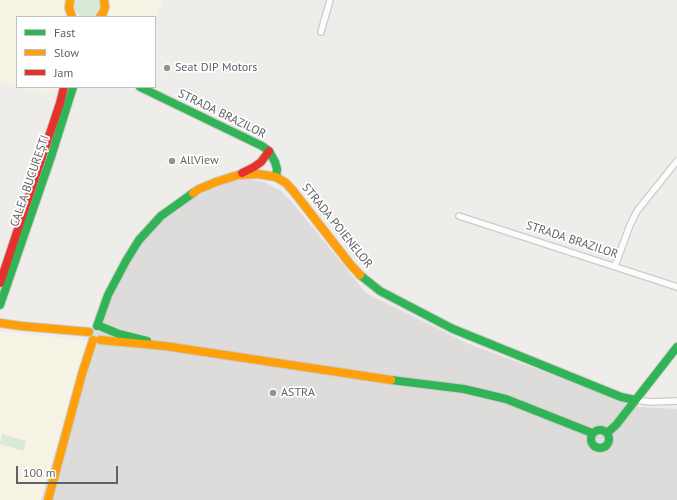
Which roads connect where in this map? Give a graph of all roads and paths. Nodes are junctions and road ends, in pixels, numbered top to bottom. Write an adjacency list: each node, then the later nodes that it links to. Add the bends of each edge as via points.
1 (70, 0): 4 (street)
2 (330, 0): 6 (street)
3 (105, 1): 5 (street)
4 (72, 16)
5 (101, 16)
6 (321, 32)
7 (64, 88): 16 (street, CALEA BUCUREȘTI)
8 (73, 88): 18 (street, CALEA BUCUREȘTI)
9 (142, 88): 10 (street, STRADA BRAZILOR)
10 (269, 151): 12 (street, via 261,162); 13 (street, STRADA BRAZILOR, via 277,169)
11 (677, 161): 15 (street, via 637,211)
12 (238, 175): 13 (street, STRADA POIENELOR, via 258,174); 20 (street, STRADA POIENELOR, via 194,193 161,216 146,231 115,281)
13 (276, 177): 24 (street, STRADA POIENELOR, via 294,192 359,274 380,291 453,329 621,397)
14 (459, 216): 15 (street, STRADA BRAZILOR)
15 (615, 266): 17 (street, STRADA BRAZILOR)
16 (0, 283)
17 (677, 287)
18 (1, 303)
19 (0, 323): 21 (street)
20 (99, 327): 21 (street, via 93,327); 21 (street, STRADA POIENELOR, via 104,332 102,339); 22 (street)
21 (94, 337): 22 (street, via 117,342); 28 (street, STRADA POIENELOR)
22 (165, 346): 26 (street, via 464,389 506,399)
23 (677, 347): 24 (street)
24 (635, 400): 25 (street); 27 (street, via 616,425)
25 (677, 401)
26 (592, 433): 27 (street, via 599,430); 27 (street, via 592,444 601,448 609,441)
27 (606, 433)
28 (48, 500)

